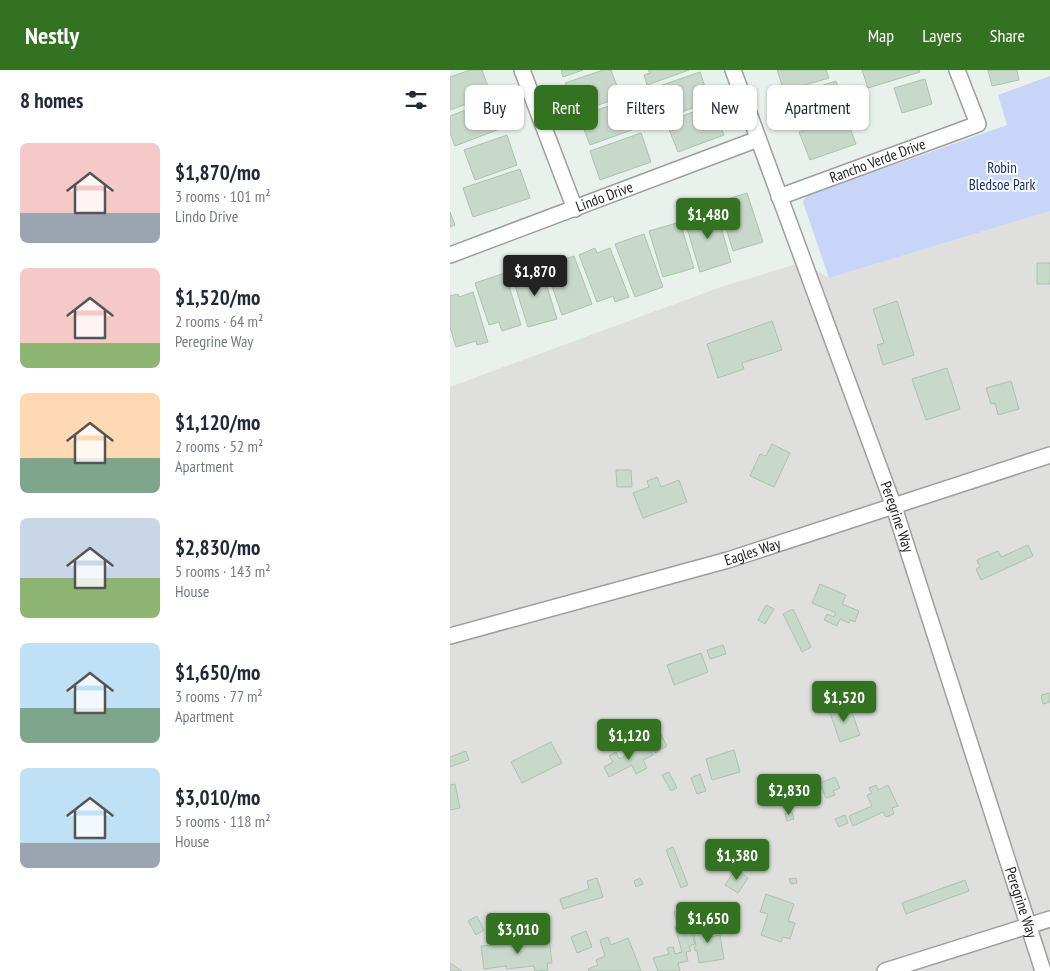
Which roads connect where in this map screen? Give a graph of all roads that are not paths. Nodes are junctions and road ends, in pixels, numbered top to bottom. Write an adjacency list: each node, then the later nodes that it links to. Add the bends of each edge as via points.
1 (522, 70): 6 (street)
2 (733, 70): 4 (street, Peregrine Way)
3 (957, 70): 5 (street, Rancho Verde Drive, via 978,124)
4 (758, 139): 5 (street, Peregrine Way); 6 (street, Lindo Drive)
5 (779, 197): 9 (street, Peregrine Way)
6 (575, 209): 7 (street, Lindo Drive)
7 (450, 255)
8 (1050, 456): 9 (street, Eagles Way)
9 (894, 507): 10 (street, Eagles Way, via 728,560); 12 (street, Peregrine Way)
10 (450, 636)
11 (1050, 919): 12 (street)
12 (1030, 926): 13 (street); 14 (street, Peregrine Way)
13 (885, 971)
14 (1043, 971)

